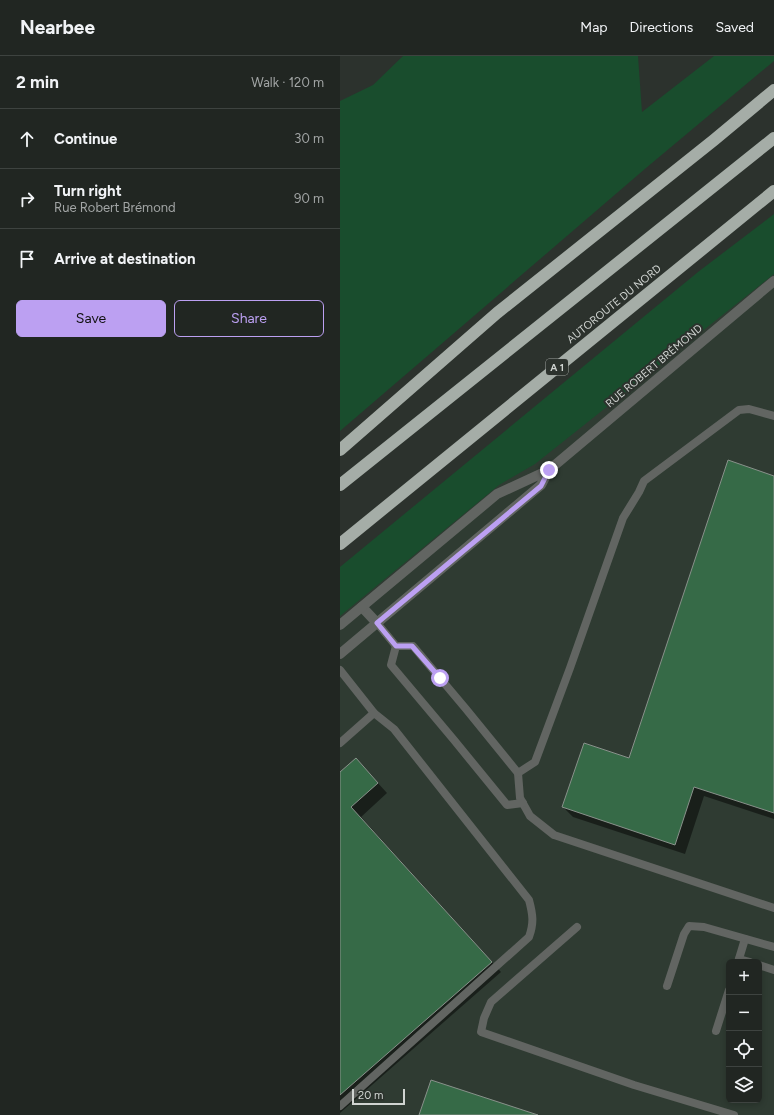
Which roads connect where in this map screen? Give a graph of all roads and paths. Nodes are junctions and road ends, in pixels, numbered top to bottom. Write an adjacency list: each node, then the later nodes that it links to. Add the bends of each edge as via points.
1 (774, 90): 6 (highway, via 498,313)
2 (774, 138): 8 (highway)
3 (774, 191): 9 (highway, AUTOROUTE DU NORD / A 1)
4 (774, 281): 7 (street, RUE ROBERT BRÉMOND)
5 (774, 416): 18 (lane, via 749,409 739,410 644,481 623,518 535,762)
6 (340, 450)
7 (549, 470): 10 (street, RUE ROBERT BRÉMOND, via 497,494); 11 (street, RUE ROBERT BRÉMOND, via 541,486)
8 (340, 485)
9 (340, 544)
10 (362, 607): 11 (street); 12 (street, RUE ROBERT BRÉMOND)
11 (377, 623): 13 (lane); 14 (street, RUE ROBERT BRÉMOND)
12 (340, 625)
13 (396, 646): 18 (lane, via 412,646); 19 (lane, via 391,665 507,804)
14 (340, 654)
15 (340, 670): 16 (lane)
16 (374, 713): 17 (lane); 30 (lane, via 394,729 529,900 533,920 528,937)
17 (340, 743)
18 (518, 773): 19 (lane, via 520,798)
19 (523, 803): 20 (lane, via 530,816 554,835)
20 (774, 908)
21 (577, 927): 31 (lane, via 492,1002 484,1018 481,1032 634,1085)
22 (745, 939): 23 (lane); 24 (lane); 27 (lane, via 704,926 689,926)
23 (774, 947)
24 (739, 959)
25 (762, 966): 26 (lane)
26 (774, 970)
27 (667, 986)
28 (727, 995): 29 (lane)
29 (716, 1031)
30 (340, 1106)
31 (734, 1115)

